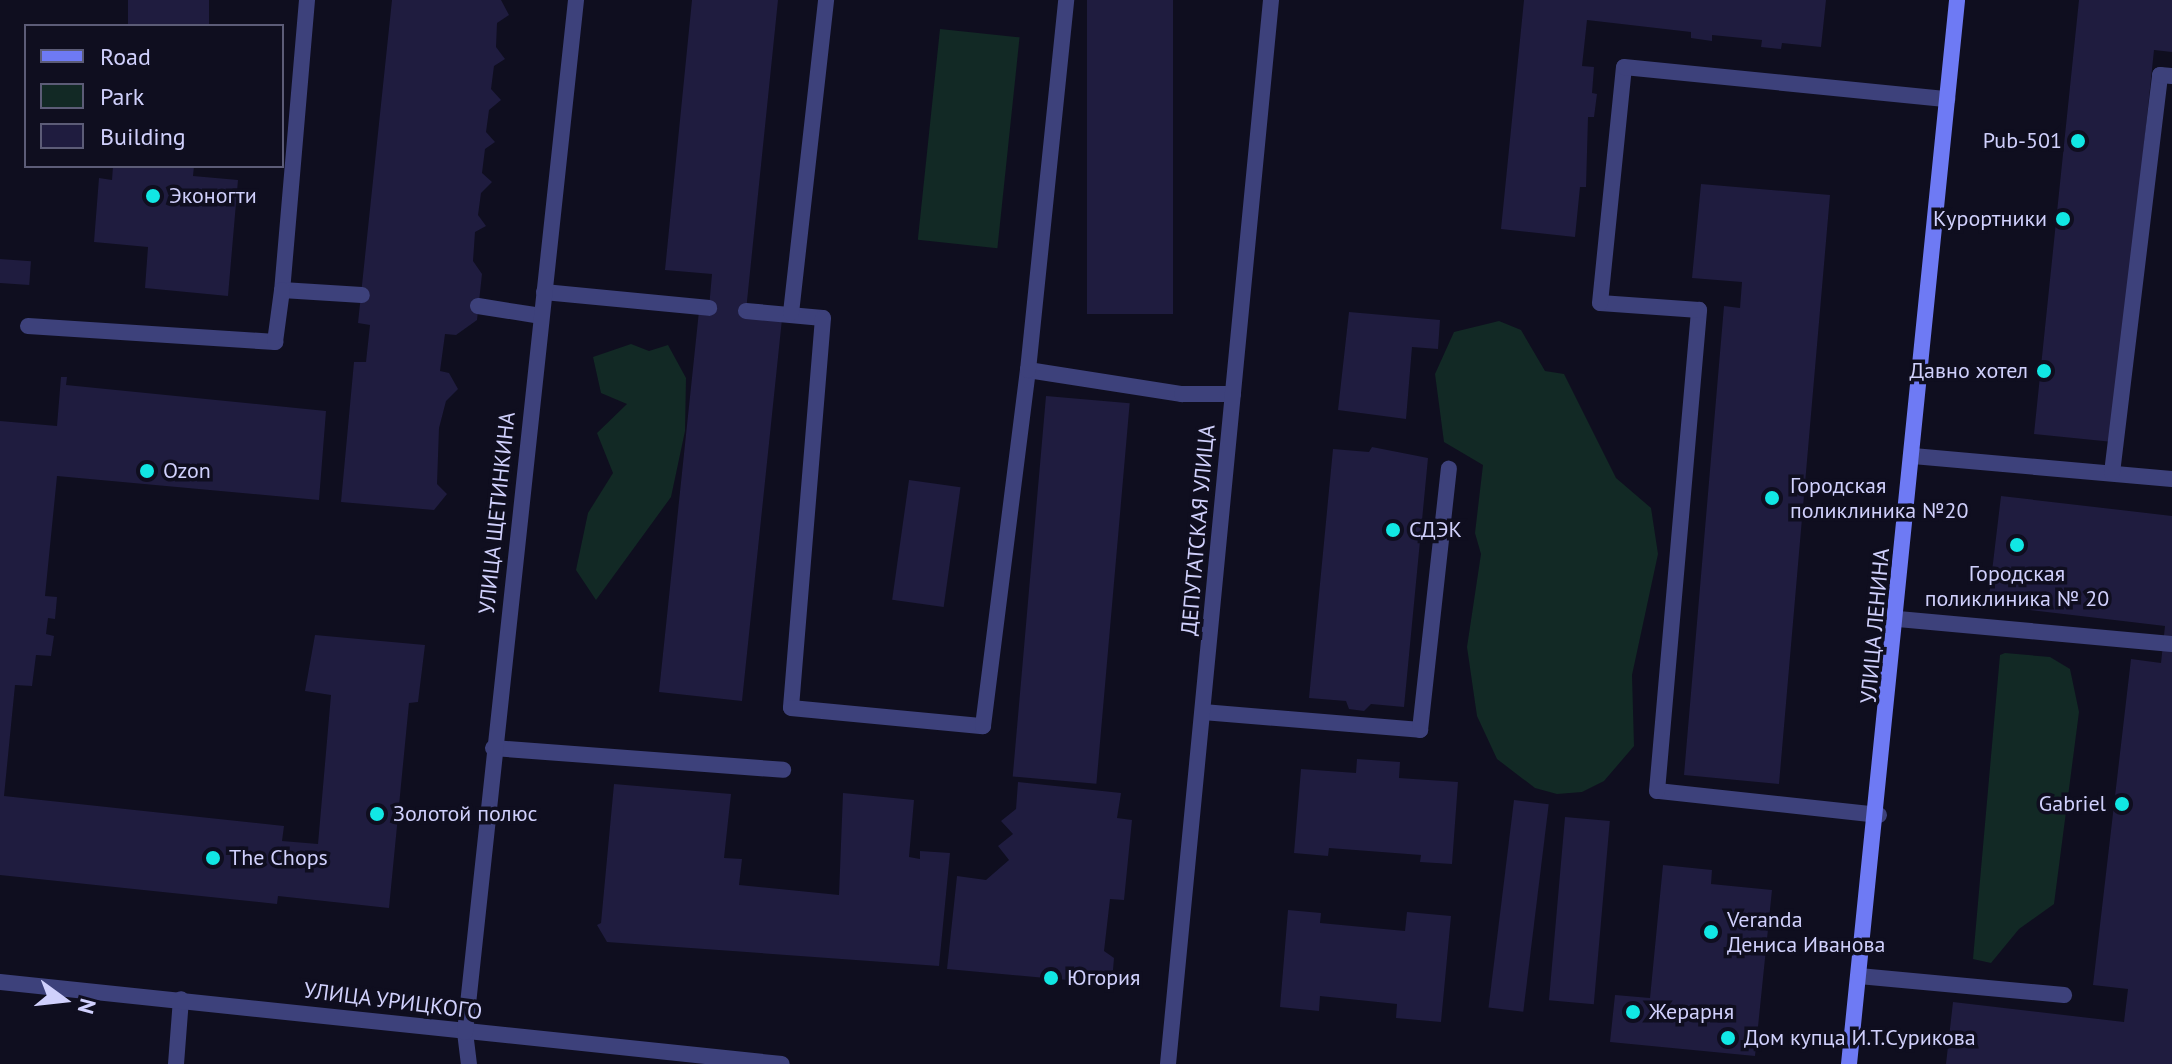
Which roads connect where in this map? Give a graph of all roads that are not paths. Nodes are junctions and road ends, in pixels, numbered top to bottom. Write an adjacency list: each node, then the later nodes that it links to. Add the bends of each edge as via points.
1 (307, 0): 9 (street)
2 (576, 0): 10 (street, УЛИЦА ЩЕТИНКИНА)
3 (826, 0): 15 (street)
4 (1066, 0): 18 (street)
5 (1271, 0): 19 (street, ДЕПУТАТСКАЯ УЛИЦА)
6 (1957, 0): 8 (street, УЛИЦА ЛЕНИНА)
7 (2172, 76): 22 (street, via 2160,75)
8 (1947, 99): 20 (street, УЛИЦА ЛЕНИНА); 29 (street, via 1624,67 1600,303 1699,310 1657,791)
9 (282, 290): 11 (street); 17 (street, via 275,342)
10 (544, 292): 13 (street); 16 (street, УЛИЦА ЩЕТИНКИНА)
11 (362, 295)
12 (478, 306): 16 (street)
13 (709, 308)
14 (746, 311): 15 (street)
15 (791, 313): 18 (street, via 823,318 791,708 983,726)
16 (541, 316): 27 (street, УЛИЦА ЩЕТИНКИНА)
17 (28, 326)
18 (1028, 370): 19 (street, via 1182,394)
19 (1233, 394): 26 (street, ДЕПУТАТСКАЯ УЛИЦА)
20 (1913, 456): 22 (street); 24 (street, УЛИЦА ЛЕНИНА)
21 (1449, 469): 26 (street, via 1420,730)
22 (2112, 473): 23 (street)
23 (2172, 479)
24 (1898, 619): 25 (street); 29 (street, УЛИЦА ЛЕНИНА)
25 (2172, 644)
26 (1203, 712): 38 (street, ДЕПУТАТСКАЯ УЛИЦА)
27 (493, 748): 28 (street); 34 (street, УЛИЦА ЩЕТИНКИНА)
28 (783, 770)
29 (1879, 815): 30 (street, УЛИЦА ЛЕНИНА)
30 (1859, 976): 32 (street); 39 (street, УЛИЦА ЛЕНИНА)
31 (0, 982): 33 (street, УЛИЦА УРИЦКОГО)
32 (2064, 995)
33 (181, 999): 34 (street, УЛИЦА УРИЦКОГО); 35 (street)
34 (465, 1032): 36 (street, УЛИЦА ЩЕТИНКИНА); 37 (street, УЛИЦА УРИЦКОГО)
35 (176, 1064)
36 (469, 1064)
37 (782, 1064)
38 (1168, 1064)
39 (1849, 1064)

